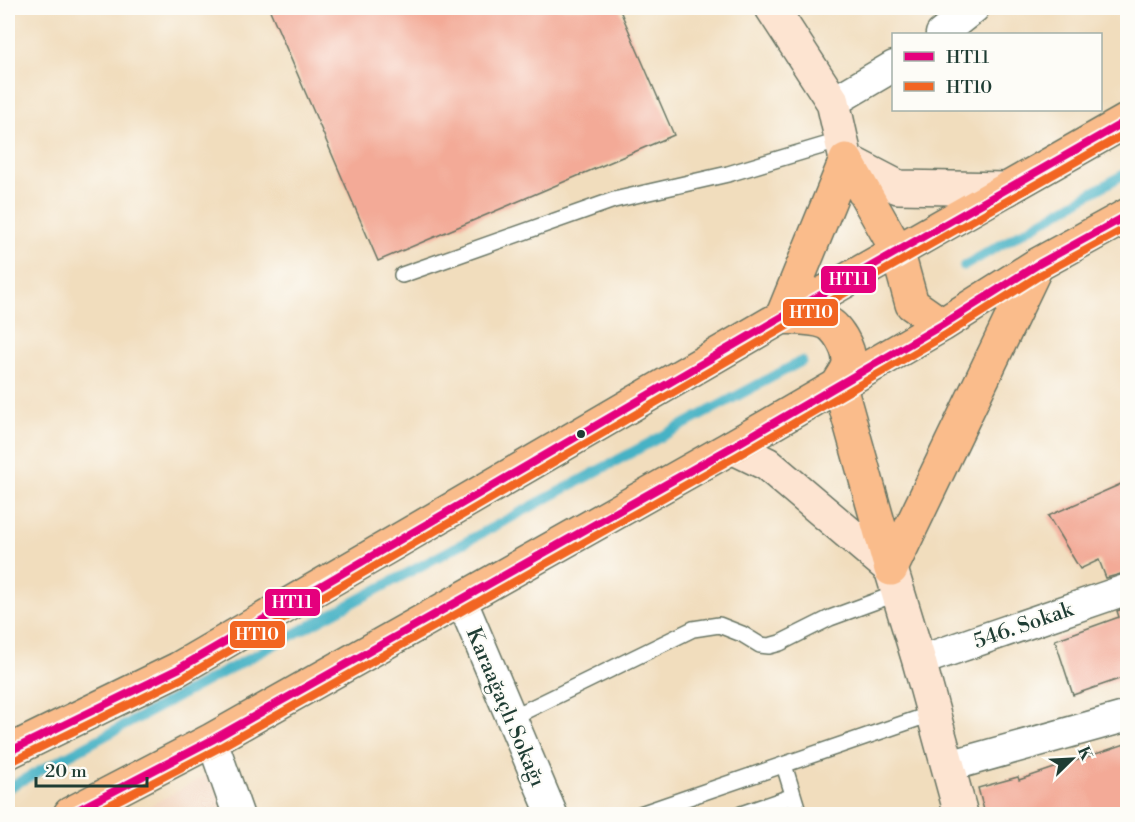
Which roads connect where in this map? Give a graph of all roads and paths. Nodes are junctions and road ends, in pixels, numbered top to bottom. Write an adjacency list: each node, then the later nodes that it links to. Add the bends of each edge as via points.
1 (772, 8): 5 (street)
2 (972, 8): 3 (street)
3 (942, 33)
4 (892, 67): 5 (street)
5 (833, 102): 7 (street)
6 (1128, 120): 8 (main road)
7 (844, 150): 8 (street, via 898,187); 10 (main road); 12 (lane, via 614,200); 13 (main road)
8 (1006, 189): 10 (main road)
9 (1128, 215): 11 (main road)
10 (897, 250): 13 (main road); 14 (main road, via 912,304)
11 (1037, 265): 14 (main road); 17 (main road)
12 (402, 275)
13 (782, 317): 15 (main road, via 820,320 834,327 849,362); 25 (main road, via 178,669)
14 (942, 325): 15 (main road)
15 (839, 383): 16 (main road); 17 (main road)
16 (732, 447): 17 (street, via 767,464); 19 (main road)
17 (894, 581): 20 (street); 23 (lane, via 830,618 769,646 718,625 693,629)
18 (1128, 589): 20 (street, 546. Sokak)
19 (461, 599): 23 (street, Karaağaçlı Sokağı); 24 (main road)
20 (920, 661): 21 (street)
21 (934, 713): 26 (lane); 27 (street)
22 (1128, 716): 27 (street)
23 (511, 718): 31 (street, Karaağaçlı Sokağı)
24 (212, 740): 29 (main road); 30 (street)
25 (8, 752)
26 (784, 765): 28 (lane); 32 (lane)
27 (949, 766): 35 (street)
28 (794, 796): 33 (lane); 34 (lane)
29 (70, 814)
30 (238, 814)
31 (552, 814)
32 (640, 814)
33 (741, 814)
34 (799, 814)
35 (961, 814)

